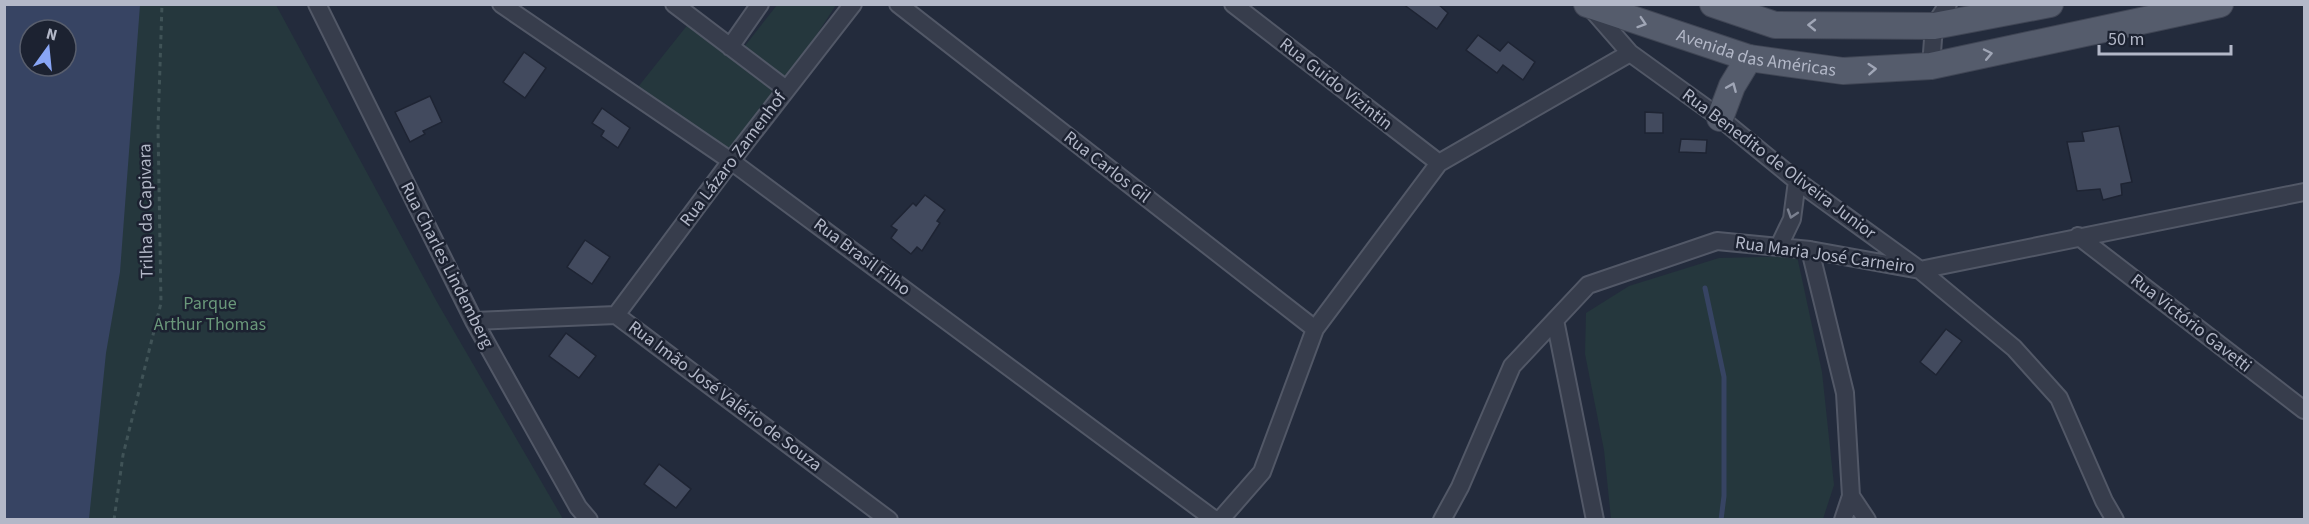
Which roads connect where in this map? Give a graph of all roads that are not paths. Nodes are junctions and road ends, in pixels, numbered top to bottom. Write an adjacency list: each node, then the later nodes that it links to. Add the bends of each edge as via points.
1 (317, 4): 31 (street, Rua Charles Lindemberg)
2 (501, 4): 21 (street, Rua Brasil Filho)
3 (674, 4): 15 (street)
4 (760, 4): 15 (street)
5 (853, 4): 19 (street, Rua Lázaro Zamenhof)
6 (898, 4): 32 (street, Rua Carlos Gil)
7 (1233, 4): 22 (street, Rua Guido Vizintin)
8 (1713, 4): 14 (main road, Avenida das Américas, one-way to 8, via 1775,25)
9 (1948, 4): 14 (street)
10 (2050, 4): 13 (main road, Avenida das Américas)
11 (2220, 4): 18 (main road, Avenida das Américas, one-way to 11)
12 (1588, 5): 16 (street, Rua Benedito de Oliveira Junior); 17 (main road, Avenida das Américas, one-way to 17)
13 (2011, 8): 14 (main road, Avenida das Américas)
14 (1934, 26): 18 (street)
15 (730, 47): 19 (street)
16 (1629, 53): 20 (street, Rua Benedito de Oliveira Junior); 22 (street)
17 (1749, 58): 18 (main road, Avenida das Américas, one-way to 18, via 1843,71); 20 (main road, one-way to 17, via 1732,86)
18 (1931, 66)
19 (786, 89): 21 (street, Rua Lázaro Zamenhof)
20 (1720, 118): 23 (street, Rua Benedito de Oliveira Junior)
21 (731, 161): 29 (street, Rua Lázaro Zamenhof); 37 (street, Rua Brasil Filho)
22 (1440, 163): 32 (street)
23 (1797, 181): 26 (street, one-way to 26, via 1792,219); 28 (street, Rua Benedito de Oliveira Junior)
24 (2304, 192): 25 (street, Rua Maria José Carneiro)
25 (2079, 236): 28 (street, Rua Maria José Carneiro); 33 (street, Rua Victório Gavetti)
26 (1779, 246): 27 (street, Rua Maria José Carneiro); 30 (street, Rua Maria José Carneiro, via 1717,241 1588,285)
27 (1810, 250): 28 (street, Rua Maria José Carneiro); 34 (street, via 1845,393)
28 (1920, 270): 43 (street, Rua Benedito de Oliveira Junior, via 2014,348 2059,398)
29 (616, 315): 31 (street, Rua Imão José Valério de Souza); 36 (street, Rua Imão José Valério de Souza)
30 (1555, 320): 39 (street, Rua Maria José Carneiro, via 1512,366 1460,487); 40 (street)
31 (474, 321): 35 (street, Rua Charles Lindemberg, via 578,507)
32 (1315, 329): 38 (street, via 1262,472)
33 (2304, 410)
34 (1851, 496): 41 (street); 42 (street)
35 (589, 519)
36 (888, 519)
37 (1215, 519)
38 (1220, 519)
39 (1442, 519)
40 (1595, 519)
41 (1843, 519)
42 (1867, 519)
43 (2115, 519)

